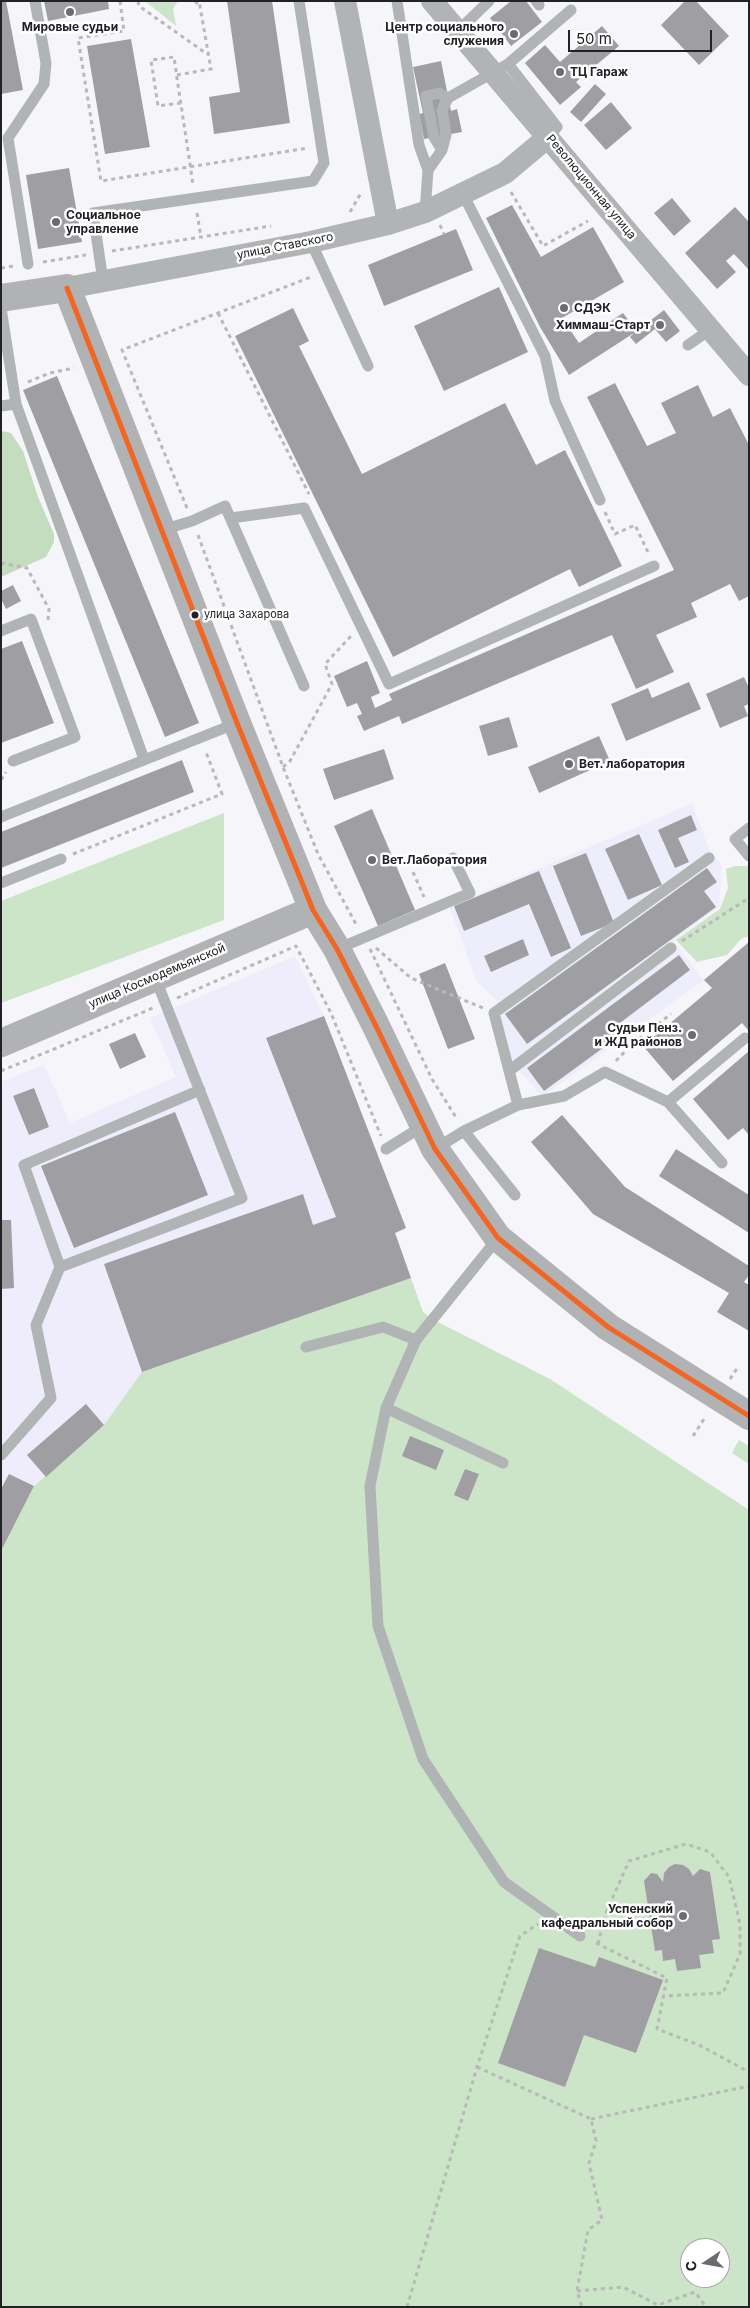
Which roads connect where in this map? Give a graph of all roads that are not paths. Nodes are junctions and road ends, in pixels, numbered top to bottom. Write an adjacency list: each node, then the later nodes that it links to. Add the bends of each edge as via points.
1 (35, 1): 11 (lane, via 46,63 44,84)
2 (299, 1): 20 (lane, via 324,164 313,181 93,213)
3 (344, 1): 17 (street)
4 (397, 1): 14 (lane, via 419,144)
5 (432, 1): 8 (street, Революционная улица)
6 (489, 1): 8 (lane)
7 (571, 10): 9 (lane)
8 (458, 31): 9 (street, Революционная улица)
9 (500, 69): 10 (lane); 12 (street, Революционная улица)
10 (448, 98): 13 (lane, via 442,110 446,135); 13 (lane, via 439,93 426,96 434,137)
11 (4, 133): 19 (lane)
12 (548, 137): 15 (street, улица Ставского, via 505,173); 24 (street, Революционная улица)
13 (442, 150): 14 (lane)
14 (428, 170): 16 (lane)
15 (463, 194): 16 (street, улица Ставского); 30 (lane, via 545,356 554,401)
16 (425, 212): 17 (street, улица Ставского)
17 (388, 224): 18 (street, улица Ставского)
18 (311, 242): 20 (street, улица Ставского); 26 (lane)
19 (28, 264)
20 (103, 281): 21 (street, улица Ставского)
21 (67, 288): 22 (main road, улица Ставского); 32 (main road)
22 (1, 298)
23 (1, 308): 28 (lane)
24 (711, 329): 25 (lane); 27 (street, Революционная улица)
25 (688, 345)
26 (368, 366)
27 (749, 375)
28 (16, 404): 29 (lane); 37 (lane)
29 (1, 406)
30 (600, 500)
31 (231, 518): 32 (lane, via 225,506); 33 (lane, via 304,508 390,684); 35 (lane)
32 (162, 530): 36 (main road)
33 (654, 566)
34 (1, 630): 38 (lane, via 31,619 76,737)
35 (304, 686)
36 (237, 723): 37 (lane); 46 (main road)
37 (144, 759): 39 (lane)
38 (13, 761)
39 (1, 817)
40 (749, 828): 41 (lane, via 735,839)
41 (749, 856)
42 (453, 858): 48 (lane, via 470,893)
43 (709, 858): 52 (lane, via 494,1013)
44 (61, 859): 45 (lane)
45 (1, 883)
46 (313, 910): 48 (main road); 49 (main road, улица Космодемьянской)
47 (671, 948): 52 (lane)
48 (337, 949): 57 (main road)
49 (156, 977): 51 (main road, улица Космодемьянской); 53 (lane)
50 (745, 1038): 54 (lane)
51 (1, 1043)
52 (510, 1071): 55 (lane)
53 (200, 1090): 62 (lane, via 24,1165); 62 (lane, via 242,1198)
54 (668, 1102): 55 (lane, via 605,1072 564,1096); 59 (lane)
55 (518, 1105): 56 (lane)
56 (464, 1131): 57 (lane); 60 (lane)
57 (429, 1138): 58 (lane); 61 (main road)
58 (386, 1149)
59 (722, 1163)
60 (515, 1195)
61 (498, 1238): 63 (lane); 66 (main road, via 608,1327)
62 (60, 1267): 67 (lane, via 36,1325 51,1398)
63 (416, 1340): 64 (lane, via 384,1328); 65 (lane)
64 (306, 1347)
65 (386, 1408): 68 (lane); 69 (lane, via 370,1486 378,1626 423,1759 504,1882)
66 (749, 1416)
67 (1, 1455)
68 (503, 1463)
69 (580, 1936)

